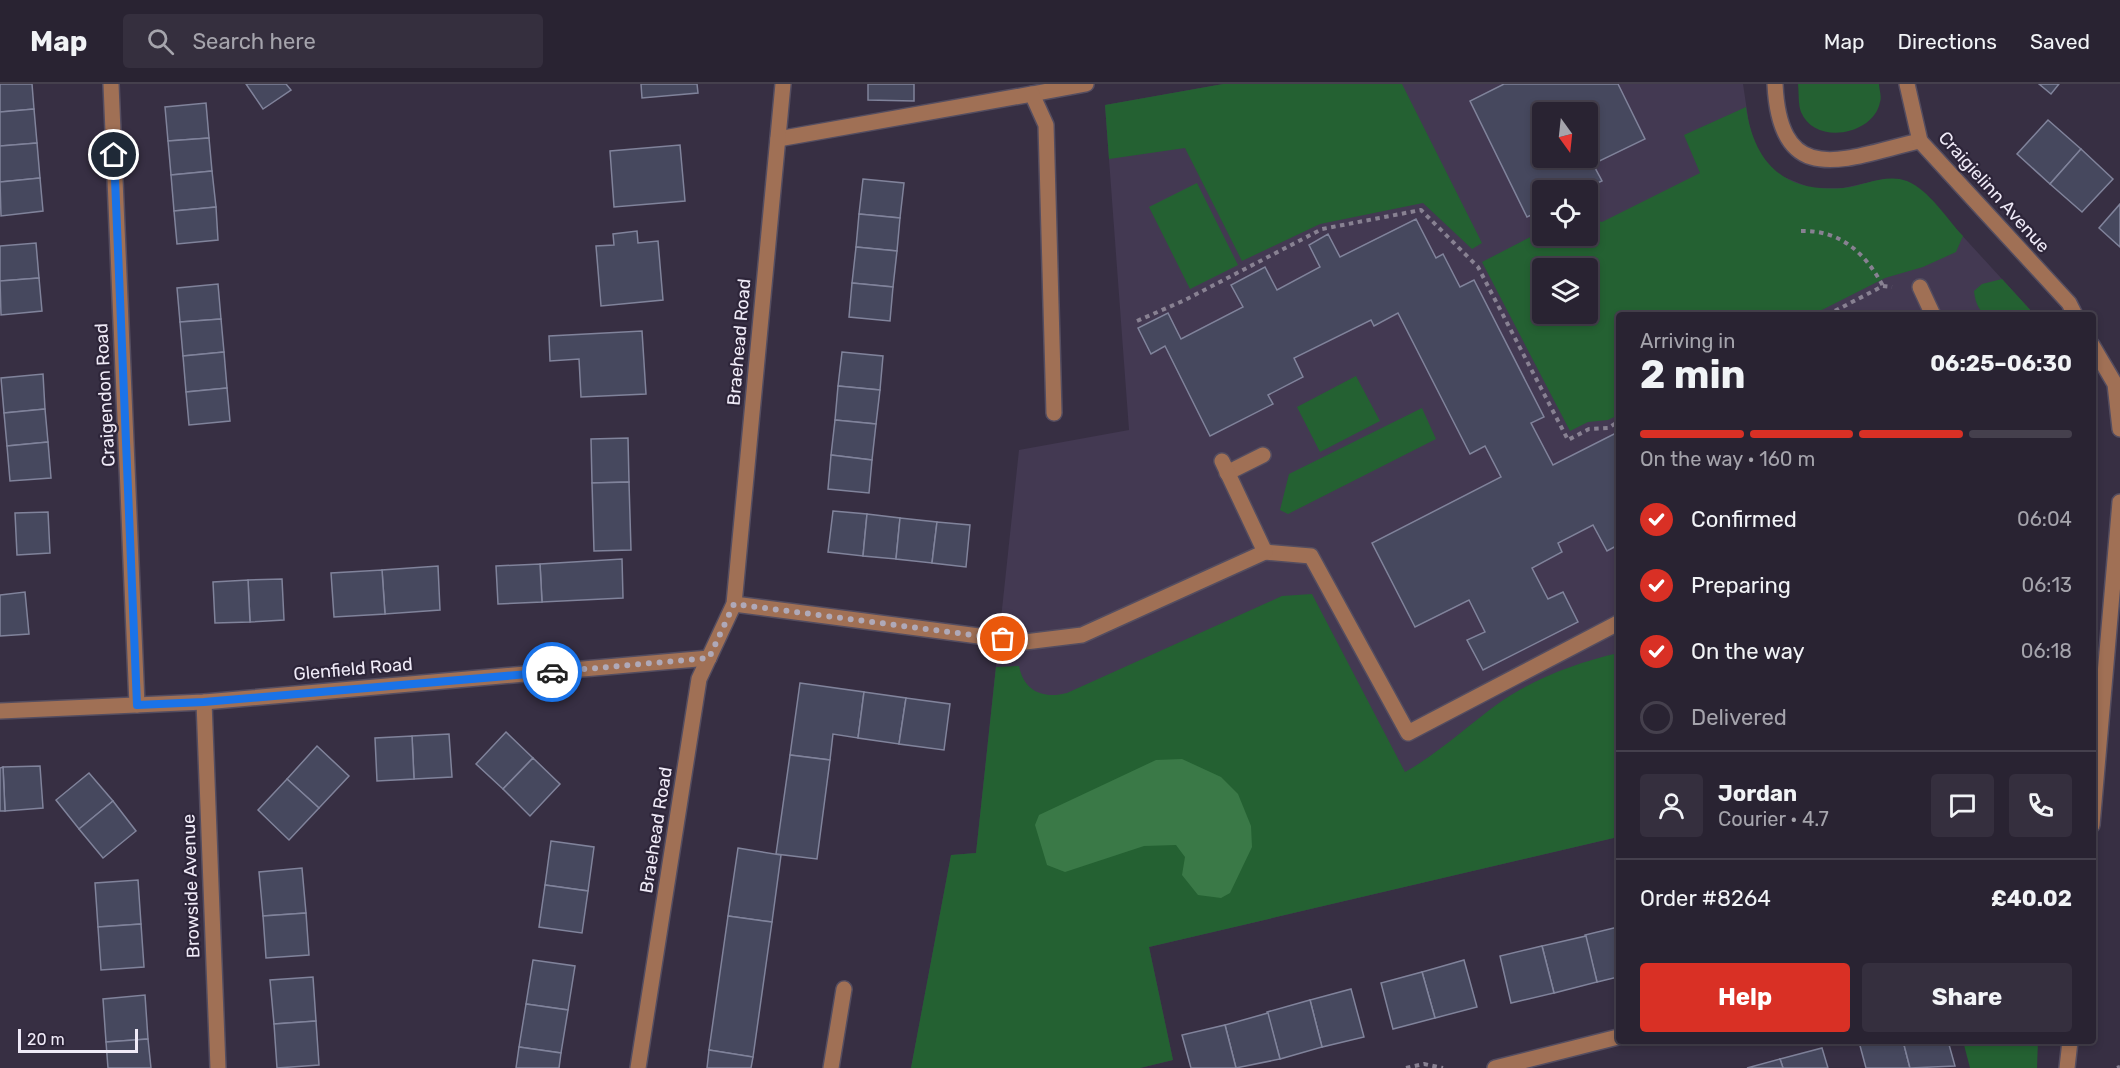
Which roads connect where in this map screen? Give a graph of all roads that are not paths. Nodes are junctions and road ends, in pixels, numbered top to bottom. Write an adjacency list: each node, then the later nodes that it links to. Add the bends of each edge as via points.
1 (111, 84): 23 (street, Craigendon Road)
2 (783, 84): 7 (street, Braehead Road)
3 (1086, 84): 6 (street)
4 (1775, 84): 8 (street, via 1784,130 1795,149 1823,162 1857,158)
5 (1907, 84): 8 (street, Craigielinn Avenue)
6 (1032, 94): 7 (street); 14 (street, via 1046,124)
7 (778, 139): 19 (street, Braehead Road)
8 (1920, 141): 11 (street, Craigielinn Avenue)
9 (1920, 287): 10 (street)
10 (1932, 312)
11 (2074, 312)
12 (2096, 351): 13 (street)
13 (2117, 384): 15 (street)
14 (1054, 413)
15 (2120, 429)
16 (1263, 455): 18 (street, via 1224,467)
17 (2120, 502): 25 (street)
18 (1265, 552): 19 (street, via 1082,635 1025,642); 20 (street, via 1311,556 1408,734)
19 (734, 604): 21 (street, Braehead Road)
20 (1616, 624)
21 (709, 658): 22 (street, Glenfield Road); 30 (street, Braehead Road, via 699,680)
22 (204, 702): 23 (street, Glenfield Road); 29 (street, Browside Avenue)
23 (137, 705): 24 (street, Glenfield Road)
24 (0, 711)
25 (2096, 779)
26 (844, 990): 31 (street)
27 (1616, 1038): 32 (street)
28 (2070, 1044): 33 (street)
29 (218, 1068)
30 (638, 1068)
31 (831, 1068)
32 (1495, 1068)
33 (2067, 1068)

